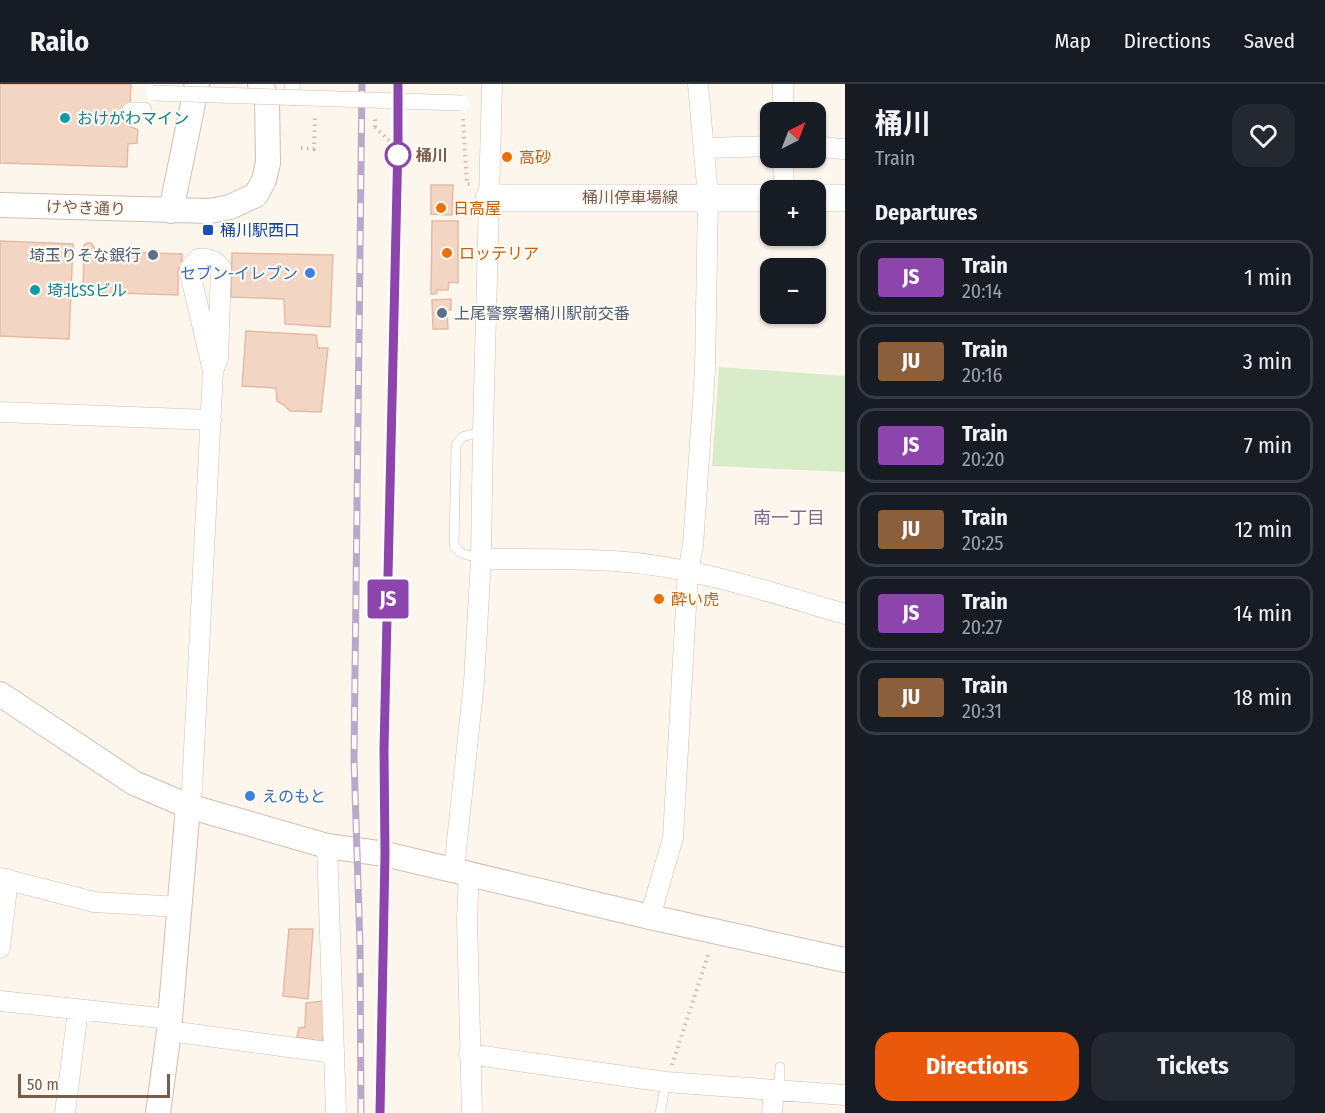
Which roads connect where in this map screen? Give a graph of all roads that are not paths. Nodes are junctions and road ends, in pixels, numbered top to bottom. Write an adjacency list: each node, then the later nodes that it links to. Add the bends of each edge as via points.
1 (197, 84): 20 (street)
2 (260, 84): 20 (street, けやき通り, via 267,98 268,163 255,195 210,211)
3 (492, 84): 14 (street)
4 (698, 84): 11 (street)
5 (783, 84): 8 (street)
6 (293, 91): 7 (street, bridge); 9 (street, bridge)
7 (153, 93)
8 (783, 102)
9 (462, 103)
10 (760, 146): 11 (street)
11 (704, 148): 15 (street)
12 (826, 148): 13 (street)
13 (845, 149)
14 (478, 191): 15 (main road, 桶川停車場線); 24 (street)
15 (708, 197): 16 (main road, 桶川停車場線); 26 (street, via 705,370)
16 (760, 198)
17 (826, 198): 18 (main road)
18 (845, 198)
19 (0, 205): 20 (street, けやき通り)
20 (171, 211)
21 (213, 372): 21 (street, via 189,268 198,259 206,258 221,268 218,359); 23 (street)
22 (0, 412): 23 (street)
23 (211, 420): 29 (street, via 192,790)
24 (483, 431): 25 (street); 25 (lane, via 462,437 456,445 454,546 461,553)
25 (482, 559): 26 (street, via 614,561); 31 (street)
26 (688, 571): 27 (street); 34 (street, via 673,838)
27 (845, 614)
28 (0, 694): 29 (street, via 134,783)
29 (188, 806): 30 (street); 33 (street)
30 (327, 846): 31 (street); 40 (street)
31 (462, 871): 34 (street); 41 (street)
32 (4, 879): 33 (street, via 94,902); 35 (street)
33 (180, 908): 39 (street)
34 (650, 917): 36 (street)
35 (0, 948)
36 (845, 960)
37 (0, 1001): 38 (street)
38 (78, 1010): 39 (street); 46 (street)
39 (169, 1025): 40 (street); 47 (street)
40 (334, 1053): 48 (street)
41 (470, 1054): 43 (street); 49 (street)
42 (780, 1067): 44 (lane)
43 (666, 1082): 44 (street); 50 (lane)
44 (776, 1090): 45 (street); 51 (street)
45 (845, 1095)
46 (65, 1113)
47 (158, 1113)
48 (336, 1113)
49 (472, 1113)
50 (660, 1113)
51 (772, 1113)

